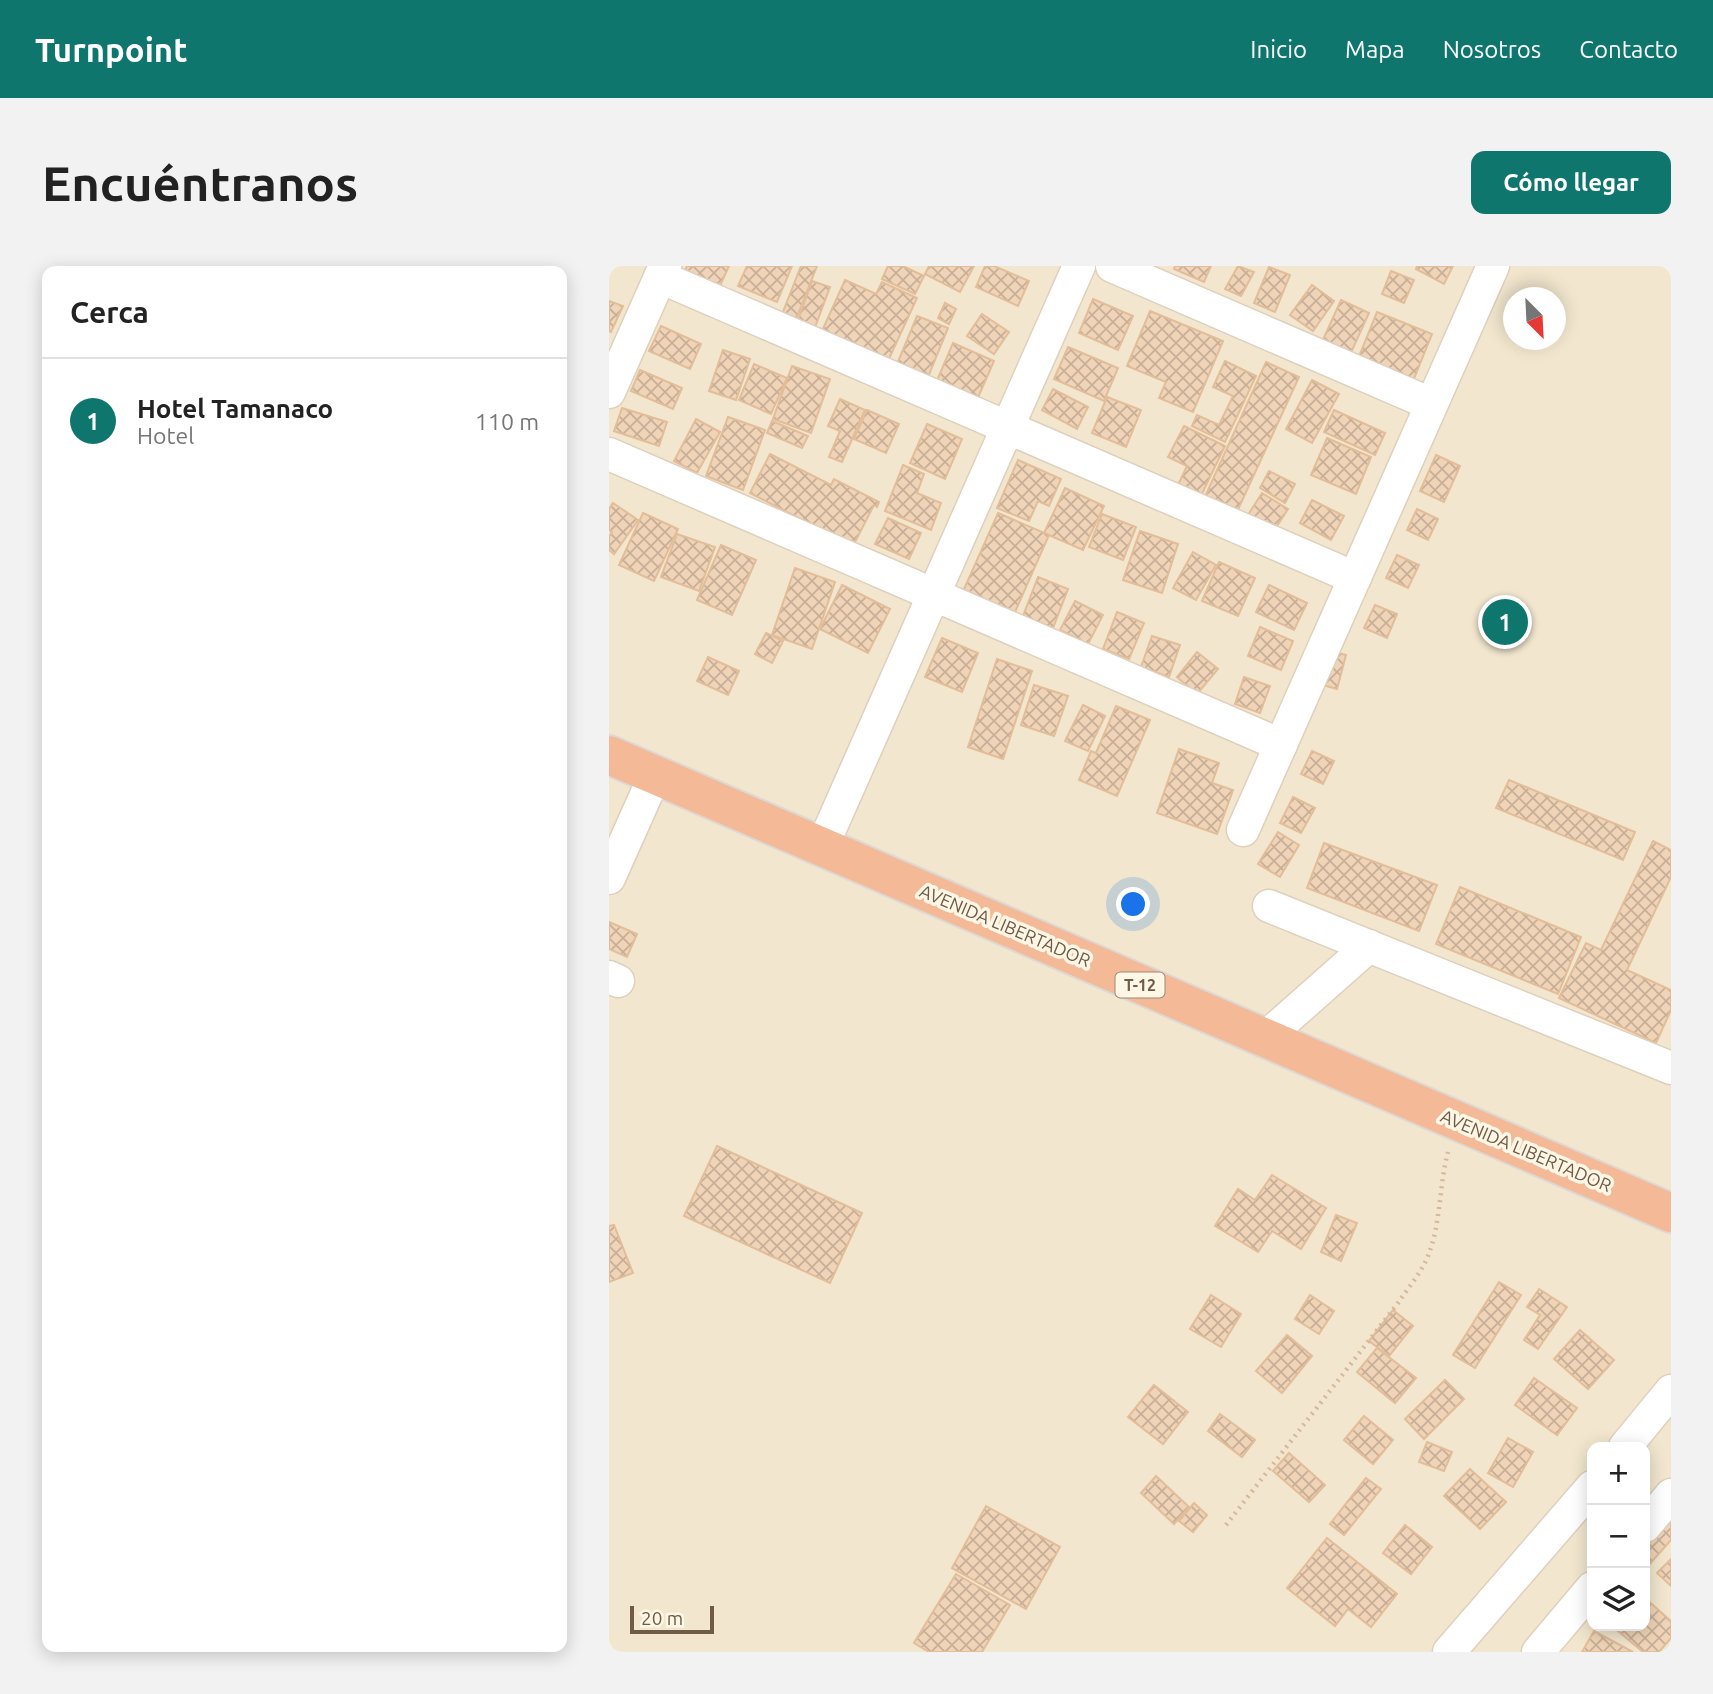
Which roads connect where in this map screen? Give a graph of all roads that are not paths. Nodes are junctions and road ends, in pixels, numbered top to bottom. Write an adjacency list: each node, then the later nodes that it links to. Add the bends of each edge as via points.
1 (1079, 266): 7 (street)
2 (1112, 266): 6 (street)
3 (1493, 266): 6 (street)
4 (662, 271): 5 (street); 7 (street)
5 (609, 392)
6 (1431, 404): 9 (street)
7 (1007, 428): 9 (street); 10 (street)
8 (609, 454): 10 (street)
9 (1355, 578): 11 (street)
10 (934, 595): 11 (street); 15 (street)
11 (1280, 745): 14 (street)
12 (609, 755): 13 (highway, AVENIDA LIBERTADOR / T-12)
13 (655, 775): 15 (highway, AVENIDA LIBERTADOR / T-12); 16 (street)
14 (1243, 830)
15 (822, 847): 19 (highway, AVENIDA LIBERTADOR / T-12)
16 (609, 878)
17 (1269, 906): 18 (street)
18 (1369, 946): 19 (street); 20 (street)
19 (1265, 1038): 21 (highway, AVENIDA LIBERTADOR / T-12)
20 (1671, 1068)
21 (1671, 1213)
22 (1671, 1391): 23 (street)
23 (1629, 1442)
24 (1587, 1492): 28 (street)
25 (1671, 1495): 26 (street)
26 (1650, 1520)
27 (1587, 1594): 29 (street)
28 (1450, 1652)
29 (1538, 1652)

